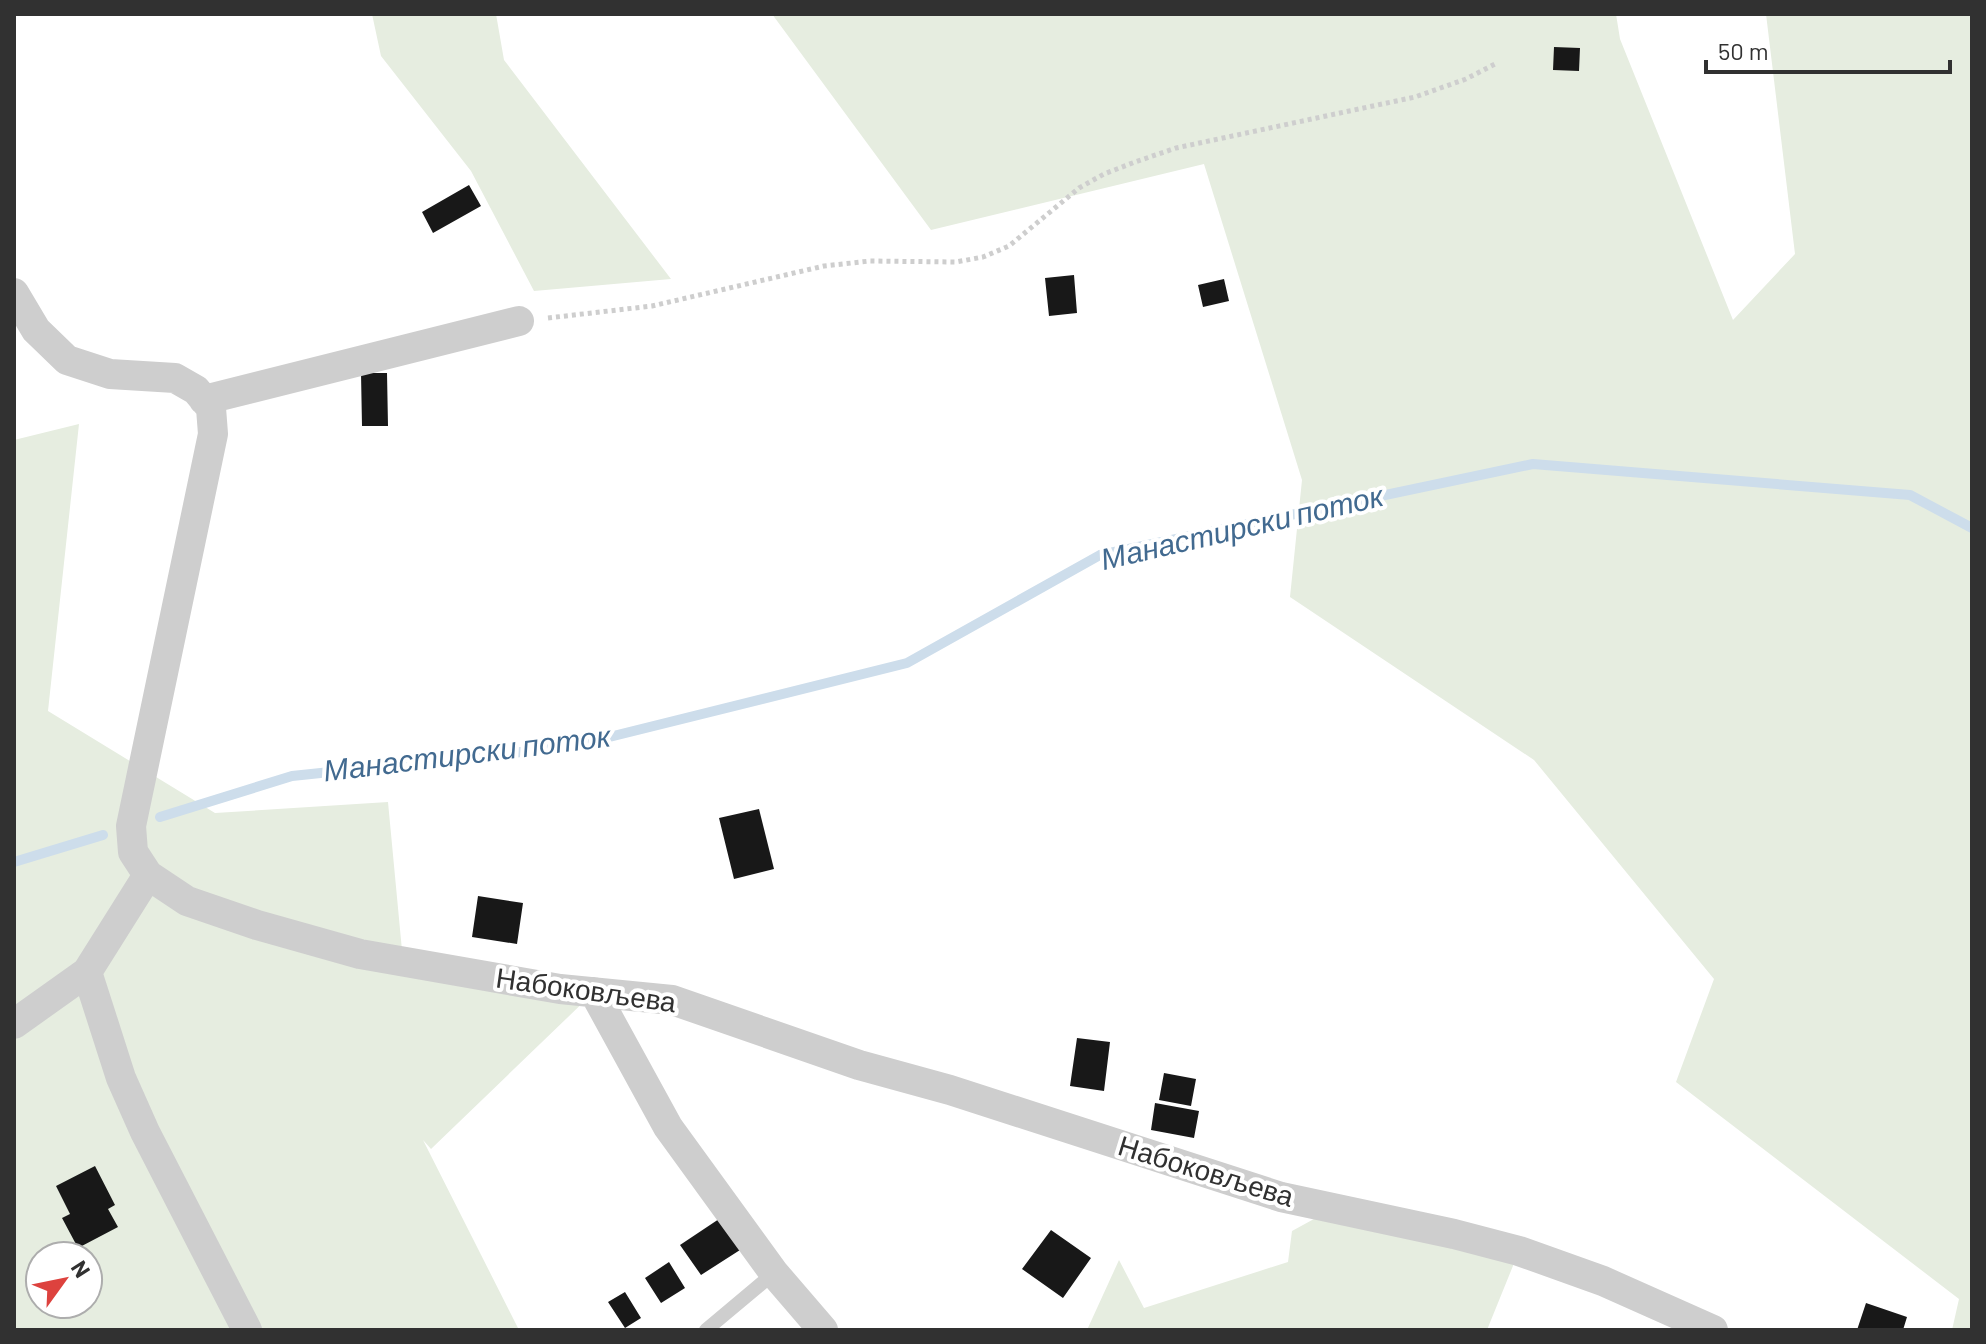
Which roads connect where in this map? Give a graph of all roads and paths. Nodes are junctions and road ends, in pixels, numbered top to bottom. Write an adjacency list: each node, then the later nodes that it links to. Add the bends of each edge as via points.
1 (1497, 63): 3 (path, via 1415,97 1176,148 1114,170 1079,188 1009,246 983,257 824,266 652,306)
2 (14, 293): 4 (street, via 36,330 67,360 110,374 175,378)
3 (519, 321): 4 (street)
4 (204, 400): 5 (street, via 211,408 213,434 131,826 133,852)
5 (148, 875): 6 (street); 7 (street, Набоковљева, via 187,901 343,951)
6 (87, 972): 8 (street); 10 (street, via 127,1092)
7 (594, 992): 9 (street, via 668,1127); 13 (street, Набоковљева, via 672,1000 859,1065 1281,1197 1519,1251)
8 (14, 1024)
9 (774, 1273): 11 (lane); 12 (street)
10 (247, 1330)
11 (706, 1330)
12 (823, 1330)
13 (1713, 1330)

